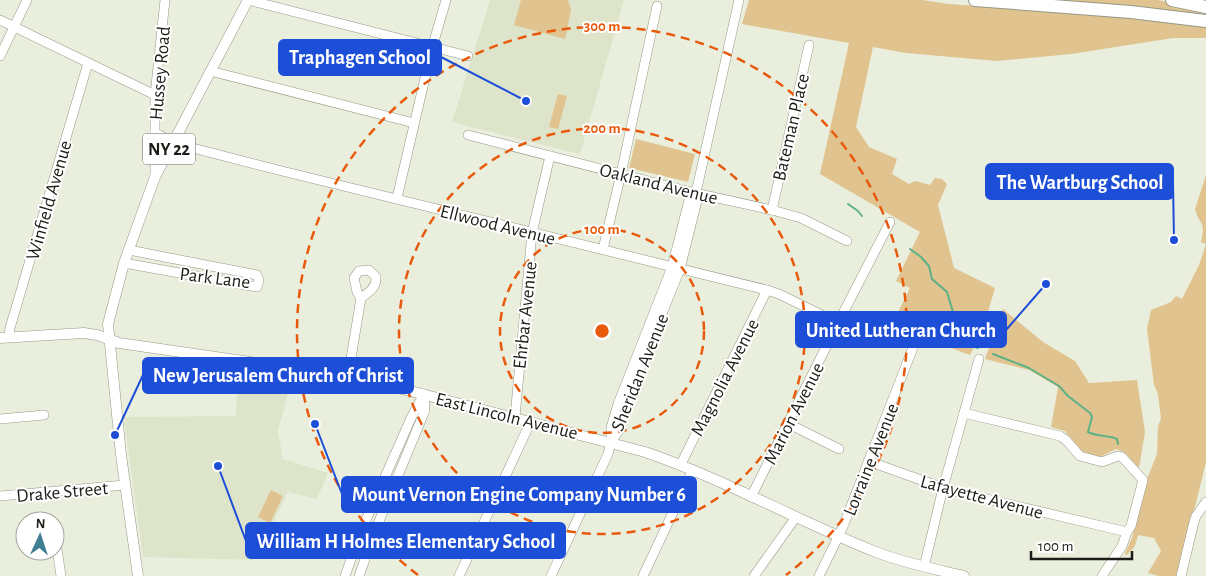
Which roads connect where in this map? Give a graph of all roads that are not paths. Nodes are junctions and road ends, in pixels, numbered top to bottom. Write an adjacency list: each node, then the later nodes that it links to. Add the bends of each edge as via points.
1 (27, 0): 12 (street)
2 (165, 0): 19 (street, Hussey Road)
3 (248, 0): 14 (street); 18 (main road, NY 22)
4 (446, 0): 14 (street)
5 (739, 0): 27 (street, Sheridan Avenue)
6 (975, 0): 11 (highway)
7 (1172, 0): 9 (highway)
8 (656, 6): 25 (street)
9 (1206, 7)
10 (0, 20): 12 (street)
11 (1206, 20)
12 (14, 27): 15 (street); 17 (street)
13 (809, 45): 29 (street, Bateman Place)
14 (432, 48): 16 (street); 20 (street)
15 (0, 56)
16 (468, 56)
17 (88, 63): 19 (street); 40 (street, Winfield Avenue, via 10,328)
18 (210, 71): 20 (street); 23 (main road, NY 22)
19 (156, 96): 21 (street, Hussey Road)
20 (414, 123): 28 (street)
21 (155, 132): 23 (street, Ellwood Avenue); 26 (street, Hussey Road)
22 (468, 135): 24 (street, Oakland Avenue)
23 (173, 141): 26 (main road, NY 22); 28 (street, Ellwood Avenue)
24 (550, 156): 25 (street, Oakland Avenue); 31 (street, Ehrbar Avenue)
25 (621, 174): 27 (street, Oakland Avenue); 33 (street)
26 (155, 177): 34 (main road, NY 22)
27 (695, 193): 29 (street, Oakland Avenue); 36 (street, Sheridan Avenue, via 689,200)
28 (396, 198): 31 (street, Ellwood Avenue)
29 (772, 210): 32 (street, Oakland Avenue, via 801,218)
30 (890, 222): 39 (street, Marion Avenue)
31 (532, 233): 33 (street, Ellwood Avenue); 48 (street, Ehrbar Avenue)
32 (847, 241)
33 (603, 249): 36 (street, Ellwood Avenue)
34 (129, 250): 35 (main road, NY 22); 35 (street, Park Lane, via 252,274 257,276 258,283)
35 (124, 263): 41 (main road, NY 22, via 108,324)
36 (676, 268): 37 (street, Ellwood Avenue); 52 (street, Sheridan Avenue, via 618,404 611,428)
37 (767, 290): 39 (street, Ellwood Avenue); 55 (street, Magnolia Avenue)
38 (361, 298): 44 (street)
39 (838, 322): 51 (street, Marion Avenue)
40 (4, 337): 41 (main road, East Lincoln Avenue, via 84,333)
41 (109, 339): 44 (main road, East Lincoln Avenue); 57 (main road, NY 22)
42 (916, 340): 54 (street, Lorraine Avenue)
43 (979, 360): 46 (street)
44 (348, 376): 45 (main road, East Lincoln Avenue)
45 (424, 394): 48 (main road, East Lincoln Avenue); 70 (street, via 362,529); 71 (street, via 425,410)
46 (964, 413): 58 (street); 63 (street, via 1060,436 1080,456 1102,462 1122,457 1143,480 1132,526)
47 (44, 415): 49 (street)
48 (515, 417): 50 (main road, East Lincoln Avenue)
49 (0, 419)
50 (531, 421): 52 (main road, East Lincoln Avenue); 72 (street)
51 (787, 423): 53 (street); 60 (street, Marion Avenue)
52 (611, 442): 55 (main road, East Lincoln Avenue); 73 (street, Sheridan Avenue, via 591,493)
53 (839, 449)
54 (868, 461): 58 (street, Lafayette Avenue); 64 (street, Lorraine Avenue)
55 (681, 464): 56 (main road, East Lincoln Avenue)
56 (693, 470): 60 (main road, East Lincoln Avenue); 74 (street)
57 (125, 485): 59 (street, Drake Street); 69 (main road, NY 22)
58 (943, 488): 63 (street, Lafayette Avenue); 66 (street)
59 (0, 496)
60 (752, 497): 62 (main road, East Lincoln Avenue)
61 (1206, 502): 79 (street, via 1196,516)
62 (796, 517): 64 (main road, East Lincoln Avenue); 75 (street)
63 (1127, 532): 78 (street, via 1122,546)
64 (838, 536): 66 (main road, East Lincoln Avenue); 76 (street, Lorraine Avenue)
65 (59, 561): 68 (street)
66 (924, 567): 67 (main road, East Lincoln Avenue)
67 (944, 574): 77 (main road, East Lincoln Avenue)
68 (61, 576)
69 (138, 576)
70 (345, 576)
71 (359, 576)
72 (459, 576)
73 (551, 576)
74 (643, 576)
75 (754, 576)
76 (819, 576)
77 (964, 576)
78 (1102, 576)
79 (1181, 576)

